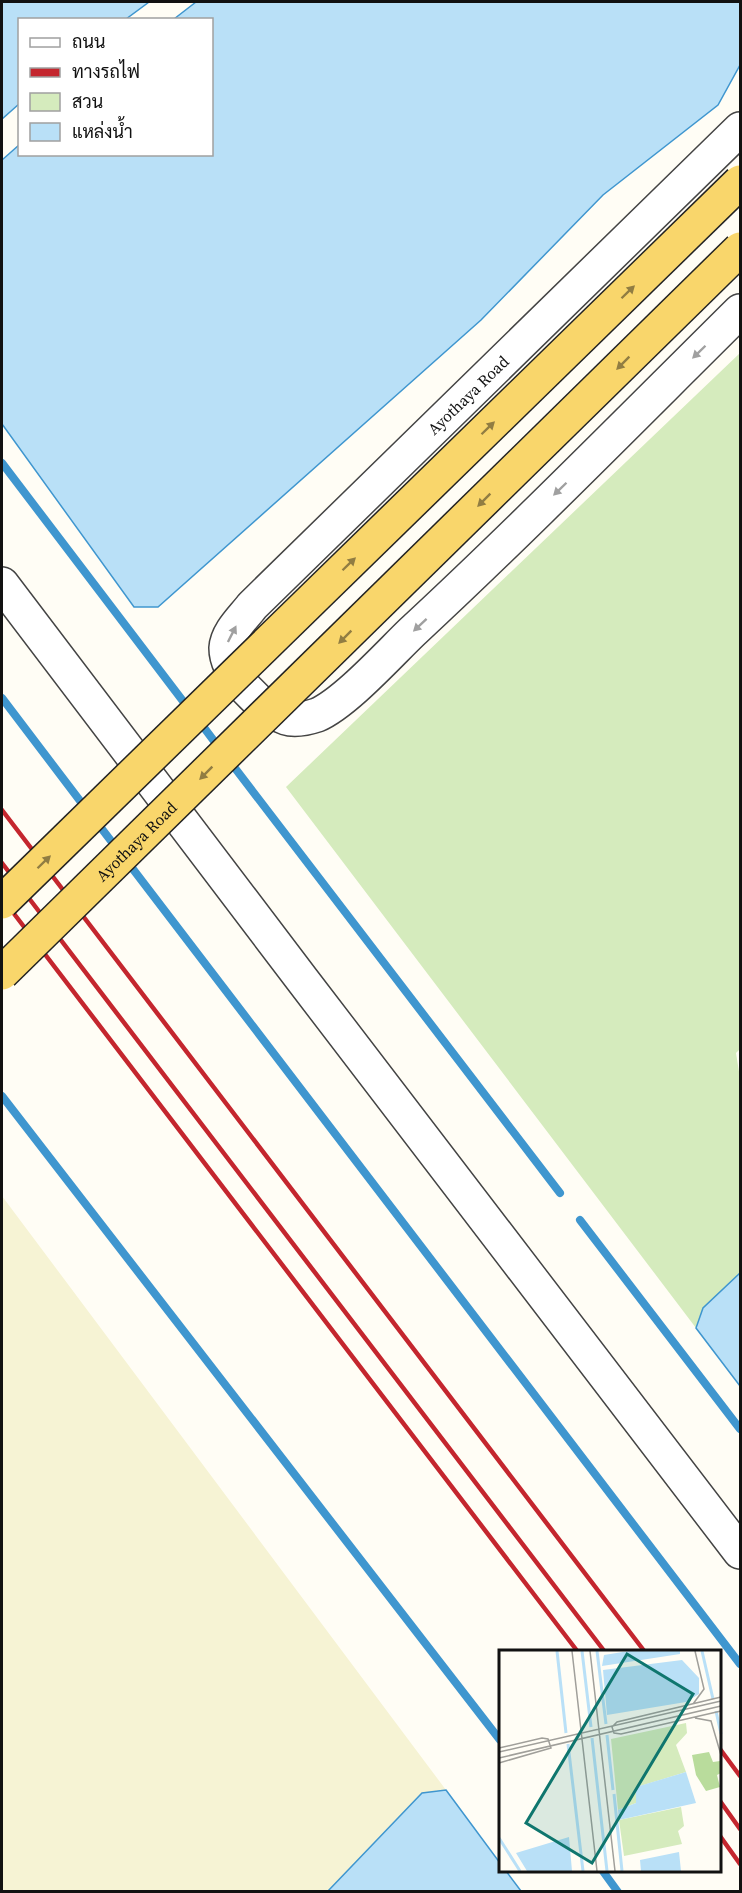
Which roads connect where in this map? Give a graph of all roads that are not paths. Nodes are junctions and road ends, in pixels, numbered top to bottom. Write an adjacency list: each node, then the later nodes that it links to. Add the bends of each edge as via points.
1 (741, 129): 4 (street, Ayothaya Road, one-way to 1, via 448,599 318,714 287,718 268,708 235,673 227,658 226,645 232,630 252,606)
2 (741, 182): 6 (main road, one-way to 2, bridge)
3 (741, 249): 7 (main road, Ayothaya Road, one-way to 7, bridge)
4 (741, 311)
5 (2, 584): 8 (street)
6 (2, 902)
7 (2, 973)
8 (741, 1552)

